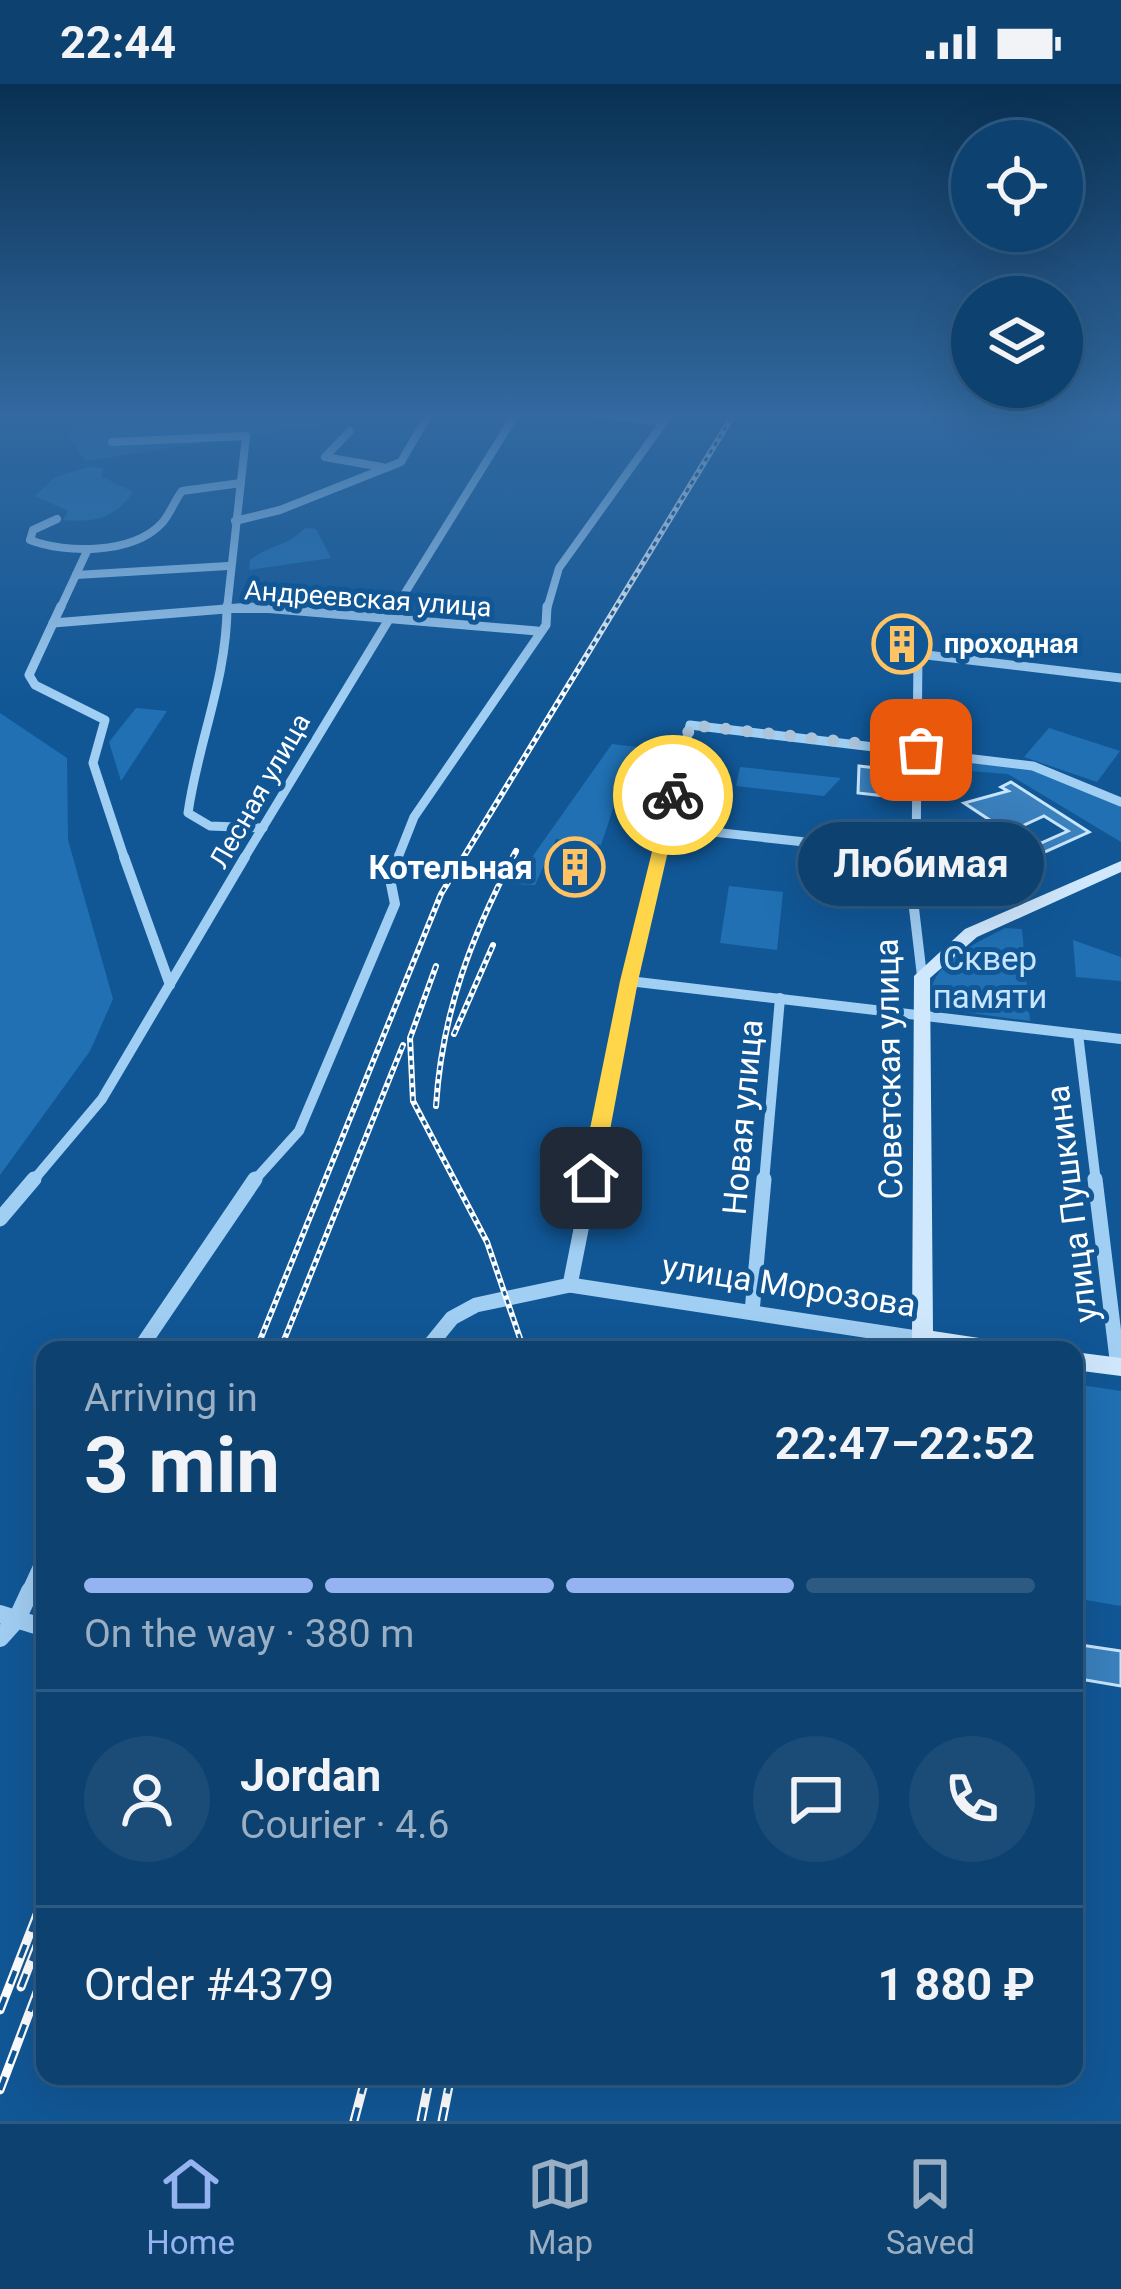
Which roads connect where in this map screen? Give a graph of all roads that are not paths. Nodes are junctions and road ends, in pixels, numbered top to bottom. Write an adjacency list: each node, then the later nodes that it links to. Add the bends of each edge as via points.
1 (170, 507): 8 (street, via 153,531)
2 (237, 507): 7 (street)
3 (288, 507): 7 (street)
4 (458, 507): 12 (street, Лесная улица)
5 (603, 507): 14 (street, via 559,568 547,594 546,626)
6 (57, 519): 8 (street, via 33,530 29,541)
7 (235, 521): 9 (street)
8 (86, 551): 10 (street)
9 (227, 566): 10 (street); 11 (street)
10 (76, 575): 13 (street)
11 (226, 613): 12 (street, Андреевская улица, via 250,607); 13 (street, Андреевская улица); 19 (street, via 217,700 188,813 210,826)
12 (387, 621): 14 (street, Андреевская улица); 19 (street, Лесная улица)
13 (53, 623): 24 (street, via 30,681 106,720 93,764 98,787)
14 (537, 631): 33 (street, via 415,817 390,879 395,904 299,1131 263,1167)
15 (1121, 678): 16 (street, Советская улица, via 918,655)
16 (921, 750): 17 (street, via 1033,766); 18 (street, via 690,725); 20 (street, Советская улица)
17 (1121, 802)
18 (666, 827): 20 (street); 23 (street)
19 (263, 828): 24 (street, Лесная улица)
20 (916, 854): 22 (street, Советская улица)
21 (1121, 866): 22 (street, via 971,933)
22 (922, 976): 26 (street, Советская улица)
23 (629, 981): 25 (street); 30 (street)
24 (170, 985): 29 (street, Лесная улица, via 101,1100)
25 (780, 998): 26 (street); 31 (street, Новая улица)
26 (920, 1015): 27 (street); 32 (street, Советская улица)
27 (1078, 1034): 28 (street); 37 (street, улица Пушкина)
28 (1121, 1039)
29 (0, 1219)
30 (570, 1285): 31 (street, улица Морозова); 34 (street, via 476,1305)
31 (752, 1312): 32 (street, улица Морозова)
32 (923, 1340): 35 (street, улица Морозова)
33 (145, 1341)
34 (433, 1341)
35 (931, 1341)
36 (1083, 1361): 37 (street)
37 (1120, 1367)
38 (36, 1572): 39 (street)
39 (8, 1617): 40 (street)
40 (0, 1638)

